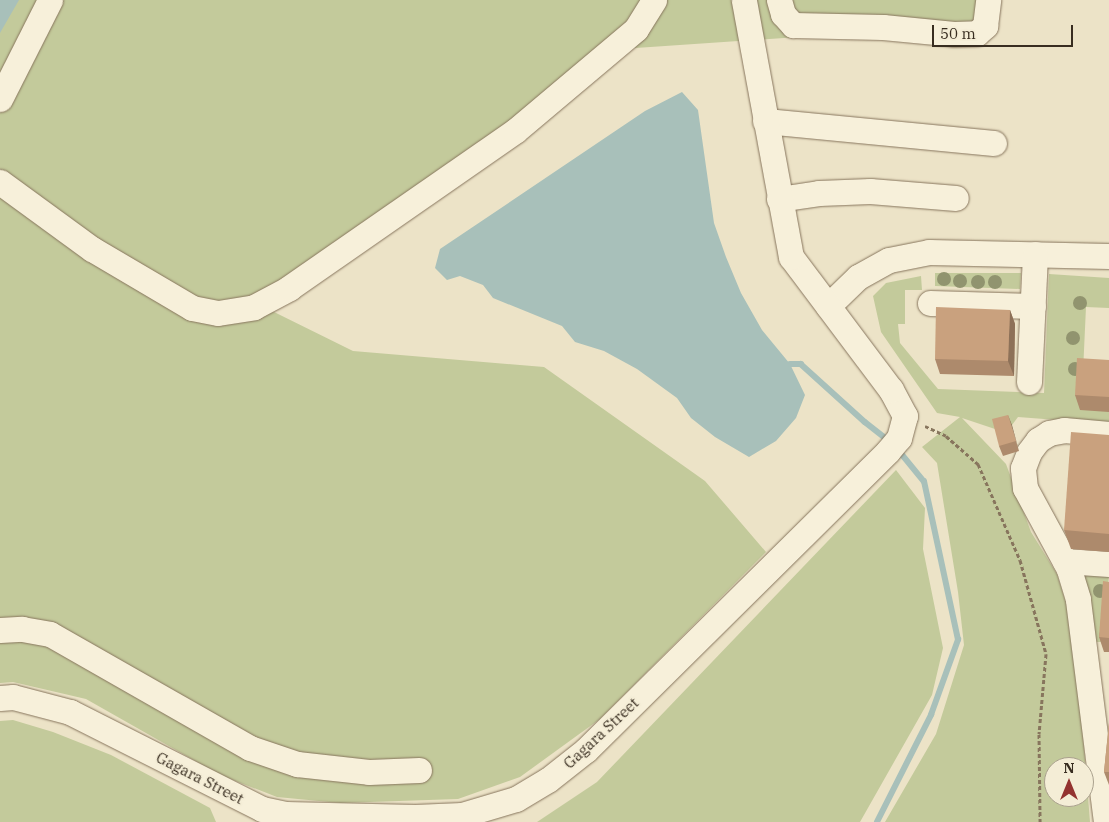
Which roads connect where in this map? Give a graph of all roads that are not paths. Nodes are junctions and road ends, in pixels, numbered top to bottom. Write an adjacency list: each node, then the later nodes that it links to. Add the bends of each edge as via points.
1 (50, 0): 6 (street)
2 (654, 0): 9 (street, via 636,29 515,131 289,288 254,306 218,313 192,308 92,249)
3 (744, 0): 7 (street)
4 (779, 0): 5 (street, via 783,14 793,25 883,27 954,34 977,33 985,26)
5 (988, 0)
6 (0, 99)
7 (766, 121): 8 (street); 11 (street)
8 (994, 143)
9 (0, 182)
10 (956, 198): 11 (street, via 870,191 819,193)
11 (780, 199): 15 (street, via 791,257)
12 (1035, 254): 13 (street); 15 (street, via 929,252 888,260 858,278); 16 (street)
13 (1109, 256)
14 (930, 303): 16 (street)
15 (828, 306): 22 (street, Gagara Street, via 891,390 897,435 586,750 548,780 516,799 462,815 285,814 262,809 70,712 13,697)
16 (1033, 306): 17 (street)
17 (1029, 382)
18 (1109, 434): 19 (street, via 1064,430 1049,433 1038,440 1029,452 1024,468 1024,488)
19 (1065, 561): 20 (street); 24 (street, via 1078,599)
20 (1109, 564)
21 (0, 630): 23 (street, via 22,629 50,634 250,748 297,764 369,772)
22 (0, 698)
23 (419, 770)
24 (1106, 822)

